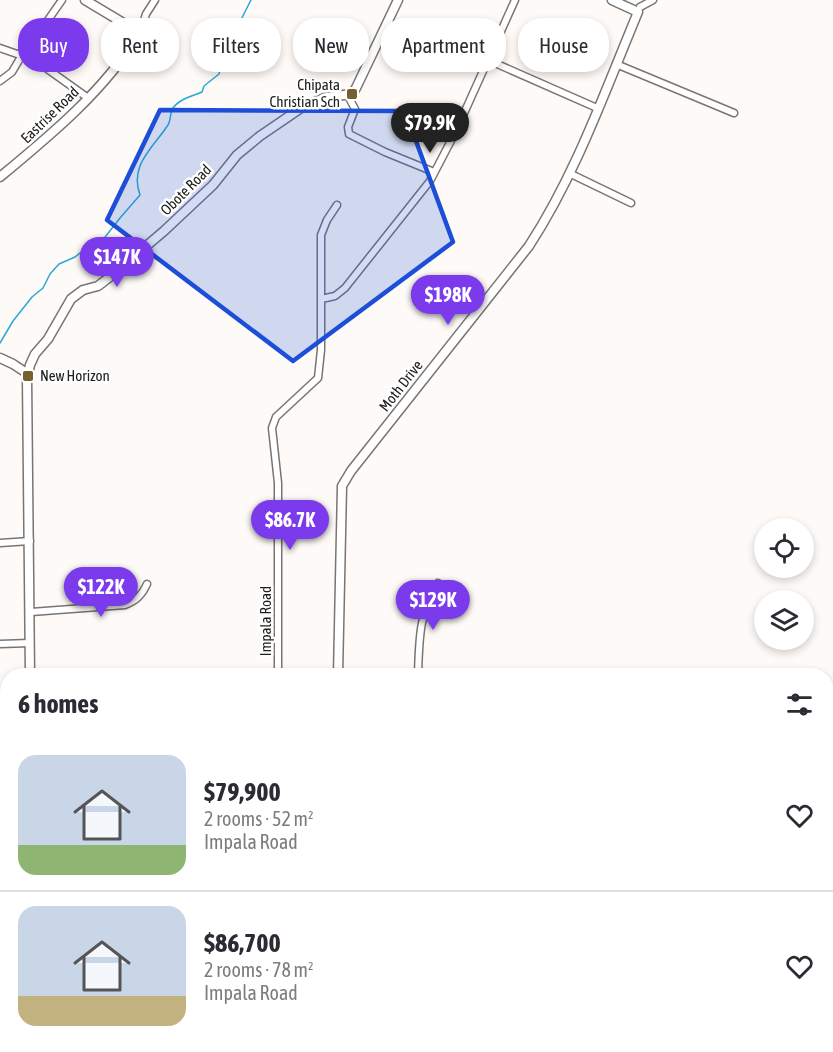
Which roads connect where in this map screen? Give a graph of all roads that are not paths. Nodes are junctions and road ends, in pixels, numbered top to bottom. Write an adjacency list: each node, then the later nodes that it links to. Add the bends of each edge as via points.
1 (62, 0): 9 (street)
2 (85, 0): 10 (street)
3 (155, 0): 11 (street)
4 (398, 0): 22 (street, via 356,88)
5 (515, 0): 12 (street)
6 (612, 0): 8 (street)
7 (653, 0): 8 (street)
8 (640, 6): 16 (street, Moth Drive)
9 (49, 18)
10 (115, 18)
11 (145, 18)
12 (506, 20)
13 (0, 48): 14 (street)
14 (18, 52)
15 (18, 63): 21 (street)
16 (616, 64): 24 (street, Moth Drive); 25 (street)
17 (506, 68): 24 (street)
18 (50, 72): 23 (street)
19 (111, 72): 23 (street, Eastrise Road)
20 (482, 72): 26 (street)
21 (0, 81)
22 (347, 94): 26 (street, via 355,109 349,134); 33 (street, Obote Road, via 304,106 260,136 164,231 99,286 83,290 71,299 35,354)
23 (88, 98): 28 (street, Eastrise Road, via 58,130)
24 (597, 108): 27 (street, Moth Drive)
25 (734, 113)
26 (434, 172): 31 (street, via 345,288 335,296)
27 (571, 174): 29 (street); 43 (street, Moth Drive, via 528,246 342,486)
28 (0, 177)
29 (631, 203)
30 (337, 205): 31 (street, Impala Road, via 321,235)
31 (321, 299): 42 (street, Impala Road, via 318,378 276,417 272,428 278,483)
32 (0, 358): 33 (street)
33 (28, 374): 34 (street, Obote Road)
34 (30, 541): 35 (street); 38 (street, Obote Road)
35 (0, 543)
36 (438, 583): 44 (street, via 431,593 420,636)
37 (147, 584): 38 (street, via 141,596 125,604)
38 (31, 612): 40 (street, Obote Road)
39 (0, 644): 40 (street)
40 (30, 644): 41 (street, Obote Road)
41 (30, 668)
42 (278, 668)
43 (338, 668)
44 (418, 668)

